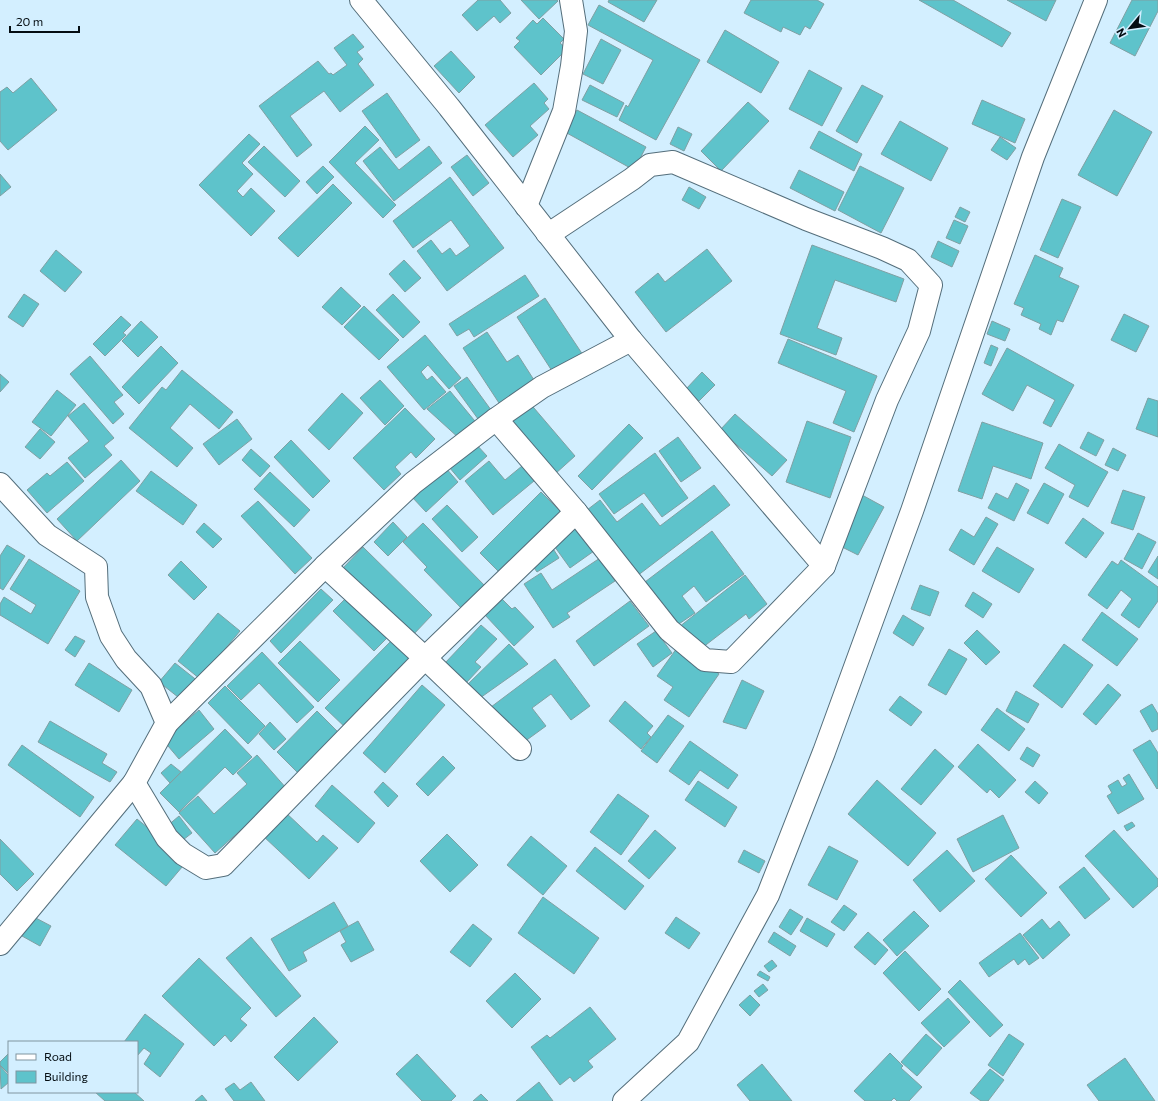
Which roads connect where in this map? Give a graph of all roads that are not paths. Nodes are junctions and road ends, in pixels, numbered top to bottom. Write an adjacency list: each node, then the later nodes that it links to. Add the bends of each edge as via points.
1 (361, 0): 4 (street)
2 (571, 0): 4 (street, via 576,31 564,111)
3 (1096, 0): 17 (street, via 1033,157 912,511 824,752 768,895 688,1042)
4 (526, 206): 5 (street)
5 (547, 233): 6 (street); 11 (street, via 650,165 673,162 806,220 908,260 931,285 919,331 887,400)
6 (631, 340): 7 (street, via 542,388); 11 (street)
7 (496, 419): 9 (street); 10 (street, via 413,483)
8 (0, 484): 13 (street, via 47,535 96,568 97,597 111,636 126,659 151,686)
9 (576, 512): 11 (street, via 669,630 705,660 731,662); 12 (street)
10 (325, 566): 12 (street); 13 (street)
11 (824, 566)
12 (425, 658): 14 (street); 15 (street, via 223,865 206,868 183,854 167,838)
13 (167, 723): 15 (street)
14 (520, 749)
15 (134, 783): 16 (street)
16 (0, 944)
17 (624, 1101)

